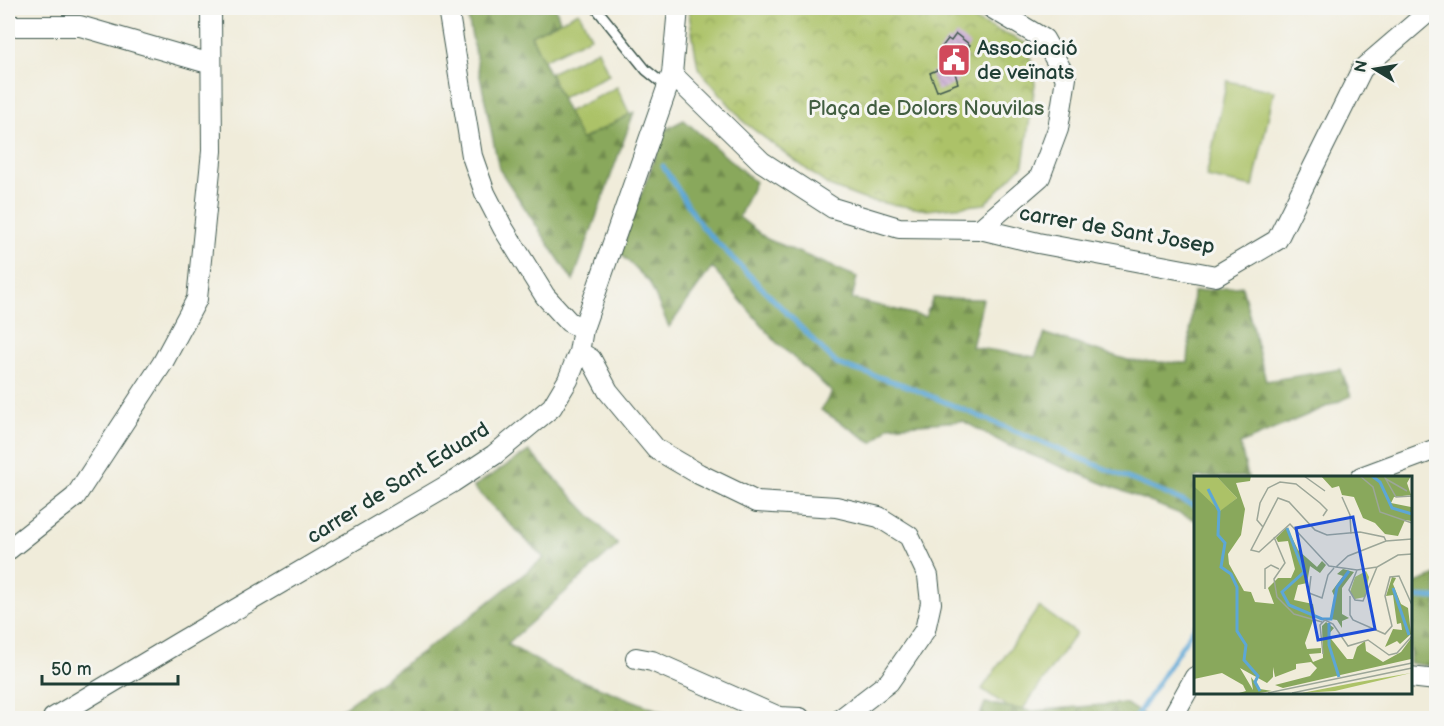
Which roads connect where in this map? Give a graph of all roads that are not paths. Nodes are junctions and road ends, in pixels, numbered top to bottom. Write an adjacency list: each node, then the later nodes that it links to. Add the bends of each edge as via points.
1 (211, 8): 8 (street)
2 (448, 8): 11 (street, via 472,156 485,193 545,296 569,322)
3 (596, 8): 9 (lane, via 646,70)
4 (678, 8): 9 (street)
5 (992, 8): 10 (street, via 1044,39 1066,78 1058,129 1040,177)
6 (1433, 8): 10 (street, carrer de Sant Josep, via 1362,69 1277,240 1216,276)
7 (8, 26): 8 (street, via 80,26)
8 (211, 64): 15 (street, via 212,151 197,299 162,364 75,497)
9 (669, 81): 10 (street, via 762,162 833,208 899,228); 11 (street, carrer de Sant Eduard)
10 (980, 229)
11 (583, 330): 12 (street, carrer de Sant Eduard)
12 (579, 352): 20 (street, carrer de Sant Eduard, via 552,407 494,455); 22 (street, via 591,359 608,391 656,448 699,474 757,502 836,507 879,517 909,536 928,576 931,603 926,630 889,682)
13 (1437, 449): 14 (street)
14 (1364, 476)
15 (8, 550)
16 (636, 658): 21 (street, via 779,717)
17 (1411, 677): 19 (street)
18 (1194, 679): 23 (street)
19 (1437, 680)
20 (53, 718)
21 (800, 718)
22 (842, 718)
23 (1172, 718)

